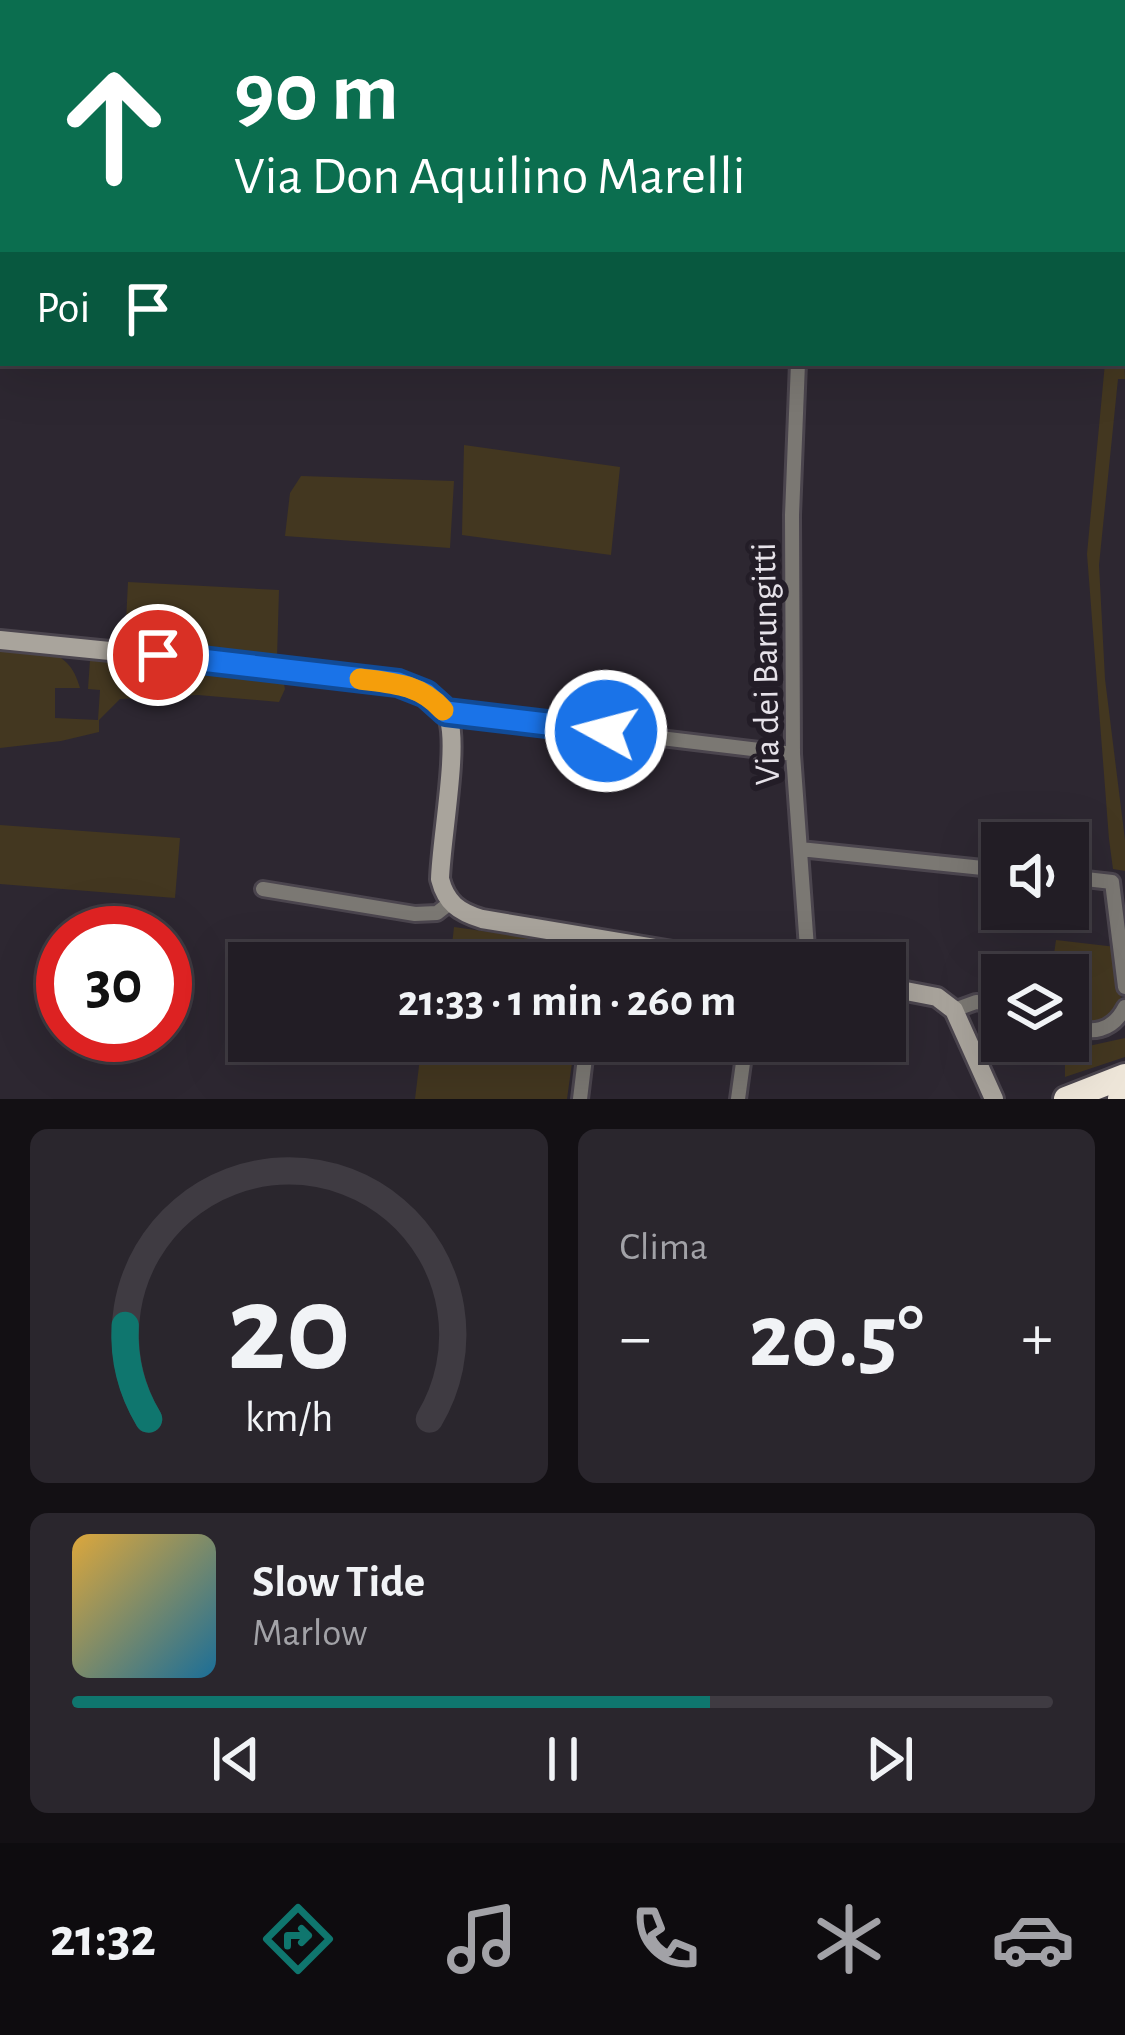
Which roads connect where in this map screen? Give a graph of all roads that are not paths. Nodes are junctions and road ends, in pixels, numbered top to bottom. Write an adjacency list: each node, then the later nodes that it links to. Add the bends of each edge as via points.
1 (798, 366): 4 (street, Via dei Barungitti)
2 (0, 640): 3 (street, via 398,683)
3 (446, 712): 4 (street); 9 (street, via 451,748 440,879)
4 (793, 754): 5 (street, Via dei Barungitti)
5 (800, 849): 6 (street); 13 (street, Via dei Barungitti)
6 (981, 868)
7 (1118, 879): 14 (street)
8 (263, 890): 9 (street, via 415,914 437,913)
9 (451, 902): 10 (street, via 482,919)
10 (598, 938): 11 (street); 12 (street)
11 (598, 942)
12 (621, 942)
13 (803, 942)
14 (1125, 987)
15 (906, 991): 18 (street)
16 (981, 1003): 18 (street)
17 (1125, 1007): 19 (street, via 1119,1018)
18 (954, 1010): 25 (street)
19 (1089, 1029)
20 (584, 1062): 23 (street)
21 (743, 1062): 24 (street)
22 (1125, 1076): 26 (highway)
23 (580, 1099)
24 (738, 1099)
25 (994, 1099)
26 (1066, 1099)

